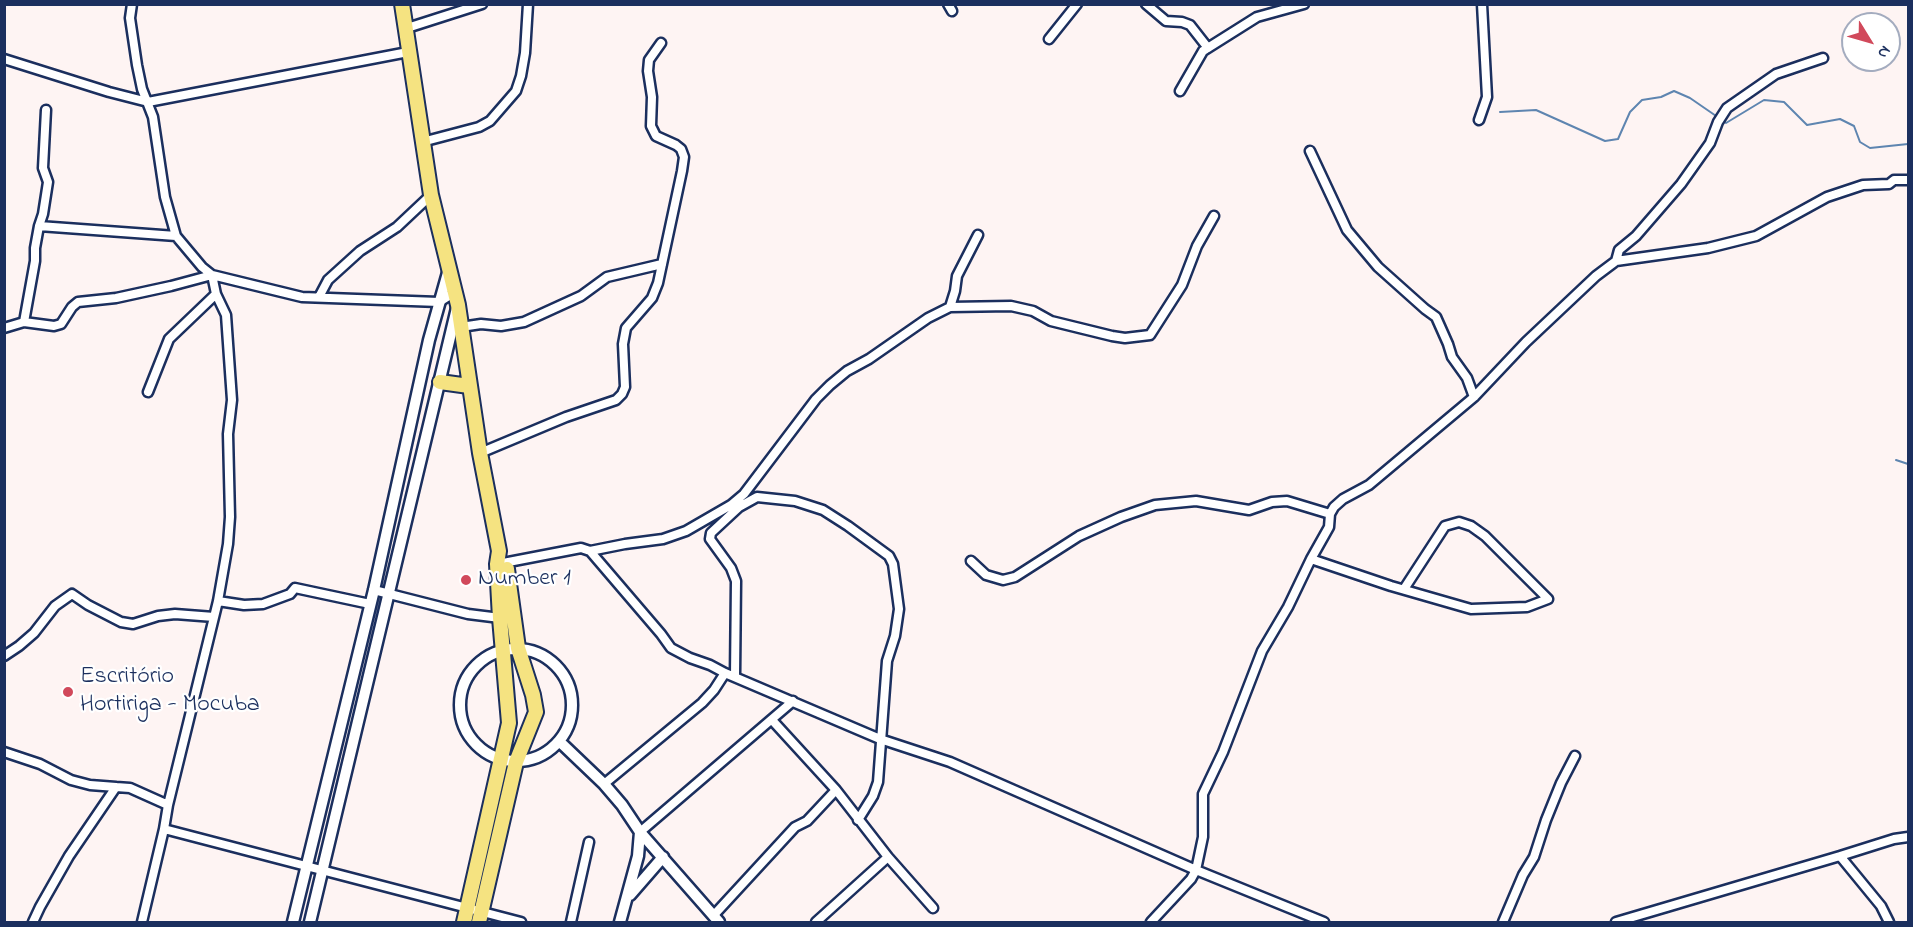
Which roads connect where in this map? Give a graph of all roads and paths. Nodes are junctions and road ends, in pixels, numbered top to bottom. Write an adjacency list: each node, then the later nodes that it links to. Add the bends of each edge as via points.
1 (132, 4): 17 (street, via 130,18 137,65)
2 (402, 4): 9 (highway)
3 (482, 4): 9 (street)
4 (528, 4): 20 (street, via 525,53 516,91 494,119 479,127)
5 (1077, 4): 10 (street)
6 (1146, 4): 12 (street, via 1166,21 1190,25)
7 (1304, 4): 12 (street, via 1257,17)
8 (1482, 4): 19 (street, via 1487,97)
9 (404, 29): 13 (highway)
10 (1049, 39)
11 (662, 43): 29 (street, via 649,60 651,126 656,136 676,145 684,157)
12 (1208, 48): 16 (street)
13 (408, 52): 17 (street); 20 (highway)
14 (1823, 58): 28 (street, via 1776,74 1727,108 1710,143 1681,184 1619,250)
15 (4, 59): 17 (street)
16 (1180, 91)
17 (148, 102): 27 (street)
18 (46, 110): 25 (street, via 43,168 48,182)
19 (1479, 120)
20 (422, 142): 23 (highway)
21 (1310, 151): 43 (street, via 1347,230 1378,267 1436,317)
22 (1908, 180): 28 (street, via 1863,185 1827,197 1756,236 1708,248)
23 (431, 195): 30 (highway); 33 (street, via 397,227 360,251 328,280)
24 (1214, 216): 36 (street, via 1182,285 1150,335 1112,336 1011,306)
25 (39, 226): 27 (street); 37 (street)
26 (978, 235): 36 (street, via 957,276)
27 (176, 236): 31 (street)
28 (1616, 261): 43 (street, via 1526,342)
29 (662, 264): 38 (street, via 608,276 581,296 524,322); 44 (street, via 652,298 626,328 622,344 622,394 616,400)
30 (450, 267): 34 (highway); 35 (street)
31 (212, 274): 32 (street); 33 (street, via 302,297); 37 (street, via 116,298 78,302 61,324 54,326)
32 (216, 294): 42 (street, via 169,339); 55 (street, via 226,315 232,400 228,434 230,517)
33 (319, 297): 35 (street)
34 (456, 299): 35 (street); 38 (highway); 40 (street)
35 (439, 302): 46 (street)
36 (950, 308): 48 (street, via 928,318 830,385 744,494 731,505 686,531 663,539)
37 (24, 322): 39 (street)
38 (461, 327): 41 (highway)
39 (4, 328)
40 (440, 382): 41 (highway); 47 (street)
41 (469, 386): 44 (highway)
42 (148, 392)
43 (1474, 397): 45 (street, via 1369,486 1339,502)
44 (480, 453): 50 (highway)
45 (1330, 514): 49 (street, via 1329,527); 51 (street, via 1287,501 1249,510 1196,501 1155,505 1080,536 1016,577 1003,580 986,575)
46 (384, 544): 47 (street); 53 (street)
47 (399, 548): 54 (street)
48 (590, 551): 50 (street, via 580,548); 64 (street, via 671,648)
49 (1311, 558): 52 (street); 91 (street, via 1262,651 1203,794 1203,837)
50 (500, 560): 58 (highway); 59 (highway)
51 (971, 561)
52 (1404, 589): 52 (street, via 1471,609 1527,607 1548,599 1485,536 1459,522 1445,526)
53 (374, 590): 54 (street); 56 (street)
54 (389, 594): 58 (street); 63 (street)
55 (218, 602): 56 (street, via 263,604 290,594 295,588); 57 (street)
56 (370, 604): 62 (street)
57 (214, 617): 61 (street, via 175,614 133,624 121,622 72,594 55,606 27,640); 81 (street)
58 (500, 618): 60 (highway)
59 (518, 648): 60 (street); 66 (highway); 72 (street, via 545,657 566,680 572,711)
60 (502, 650): 65 (highway); 75 (street, via 488,656 469,673 459,710 475,744)
61 (4, 656)
62 (354, 672): 63 (street); 76 (street)
63 (370, 675): 77 (street)
64 (730, 675): 67 (street); 71 (street, via 736,580 732,568 713,544 711,533 739,507 757,497 795,501 823,510 889,556 893,564 899,609 887,661); 78 (street)
65 (508, 694): 66 (highway); 69 (highway)
66 (533, 695): 70 (highway, via 536,712)
67 (793, 701): 68 (street); 71 (street)
68 (772, 720): 80 (street); 84 (street)
69 (509, 723): 70 (highway); 75 (highway)
70 (531, 725): 75 (highway)
71 (880, 739): 82 (street, via 878,782); 91 (street, via 950,762)
72 (559, 741): 75 (street, via 532,759); 78 (street)
73 (4, 752): 79 (street, via 71,780)
74 (1575, 756): 108 (street)
75 (509, 760): 95 (highway); 96 (highway)
76 (330, 773): 77 (street); 90 (street)
77 (346, 776): 92 (street)
78 (604, 784): 84 (street)
79 (116, 787): 81 (street, via 130,788); 98 (street, via 69,856)
80 (836, 790): 82 (street); 97 (street, via 807,821 795,827)
81 (168, 805): 83 (street)
82 (858, 820): 89 (street)
83 (164, 829): 90 (street); 99 (street)
84 (640, 832): 88 (street); 93 (street)
85 (1908, 837): 87 (street)
86 (589, 842): 103 (street)
87 (1840, 856): 109 (street); 110 (street, via 1881,906)
88 (663, 857): 93 (street); 97 (street)
89 (888, 857): 94 (street); 105 (street)
90 (307, 866): 92 (street); 100 (street)
91 (1196, 870): 106 (street); 107 (street)
92 (322, 871): 95 (street); 101 (street)
93 (627, 899): 104 (street)
94 (933, 908)
95 (466, 916): 96 (street)
96 (481, 917): 102 (street)
97 (716, 919)
98 (33, 922)
99 (142, 922)
100 (293, 922)
101 (310, 922)
102 (521, 922)
103 (571, 922)
104 (620, 922)
105 (816, 922)
106 (1151, 922)
107 (1324, 922)
108 (1503, 922)
109 (1616, 922)
110 (1888, 922)

